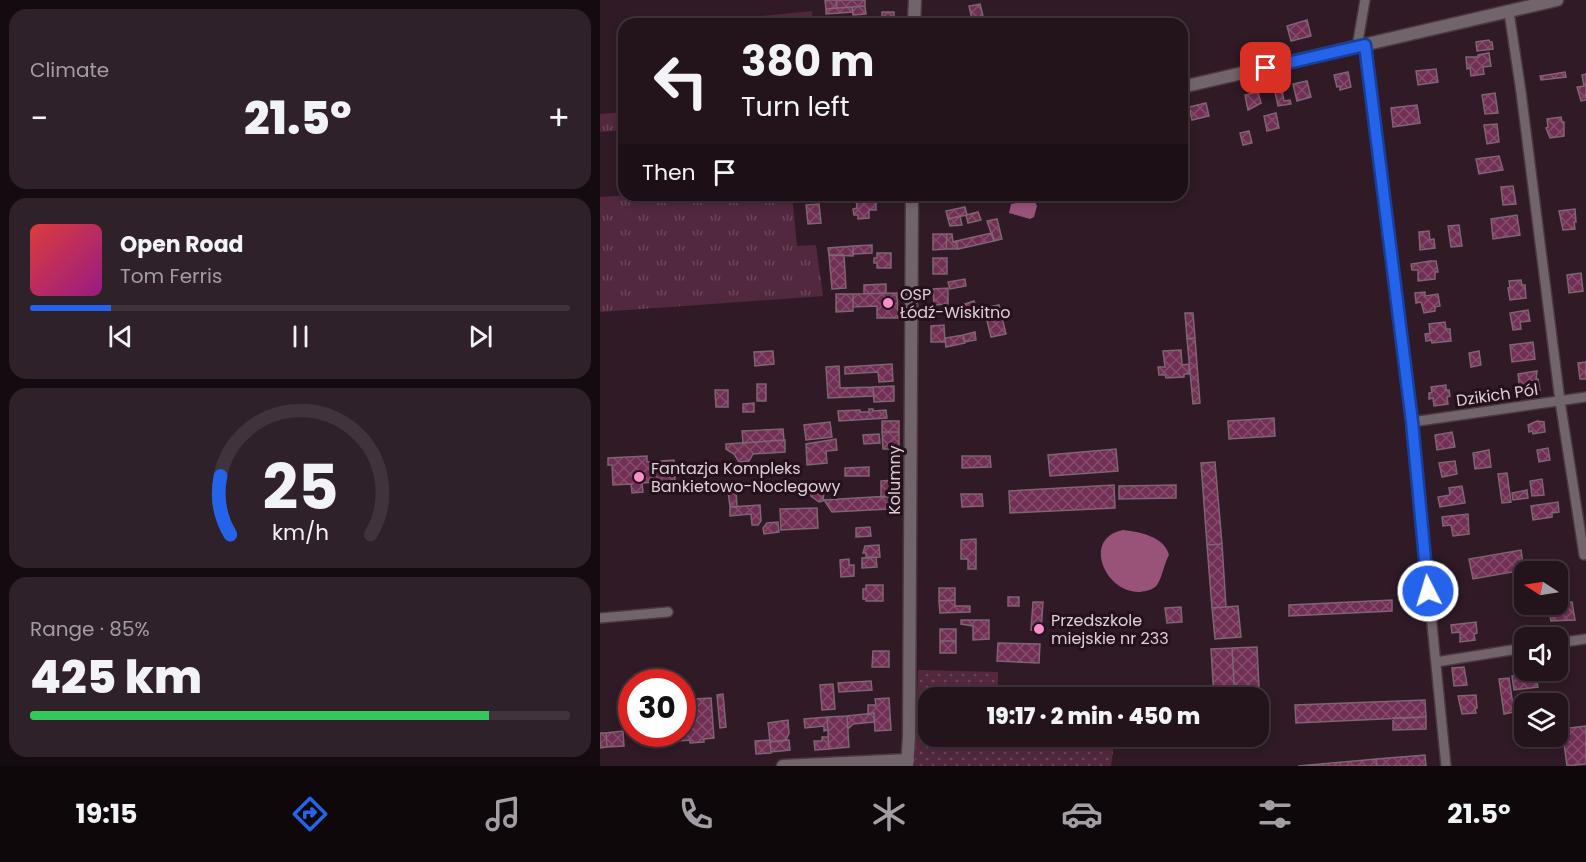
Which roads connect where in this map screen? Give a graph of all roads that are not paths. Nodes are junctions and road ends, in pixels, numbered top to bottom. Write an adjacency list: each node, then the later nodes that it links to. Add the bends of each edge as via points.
1 (915, 0): 5 (street)
2 (1365, 0): 6 (street)
3 (1557, 0): 4 (street)
4 (1509, 12): 6 (street); 10 (street)
5 (914, 18)
6 (1361, 46): 7 (street); 11 (street)
7 (1188, 86)
8 (912, 201): 19 (street, Kolumny)
9 (1586, 398): 10 (street, Dzikich Pól)
10 (1560, 401): 11 (street, Dzikich Pól); 12 (street)
11 (1412, 422): 18 (street)
12 (1584, 555)
13 (668, 612): 14 (street)
14 (600, 618)
15 (1586, 639): 16 (street)
16 (1568, 642)
17 (1514, 650): 18 (street)
18 (1436, 662): 21 (street)
19 (908, 763): 20 (street)
20 (783, 766)
21 (1446, 766)

